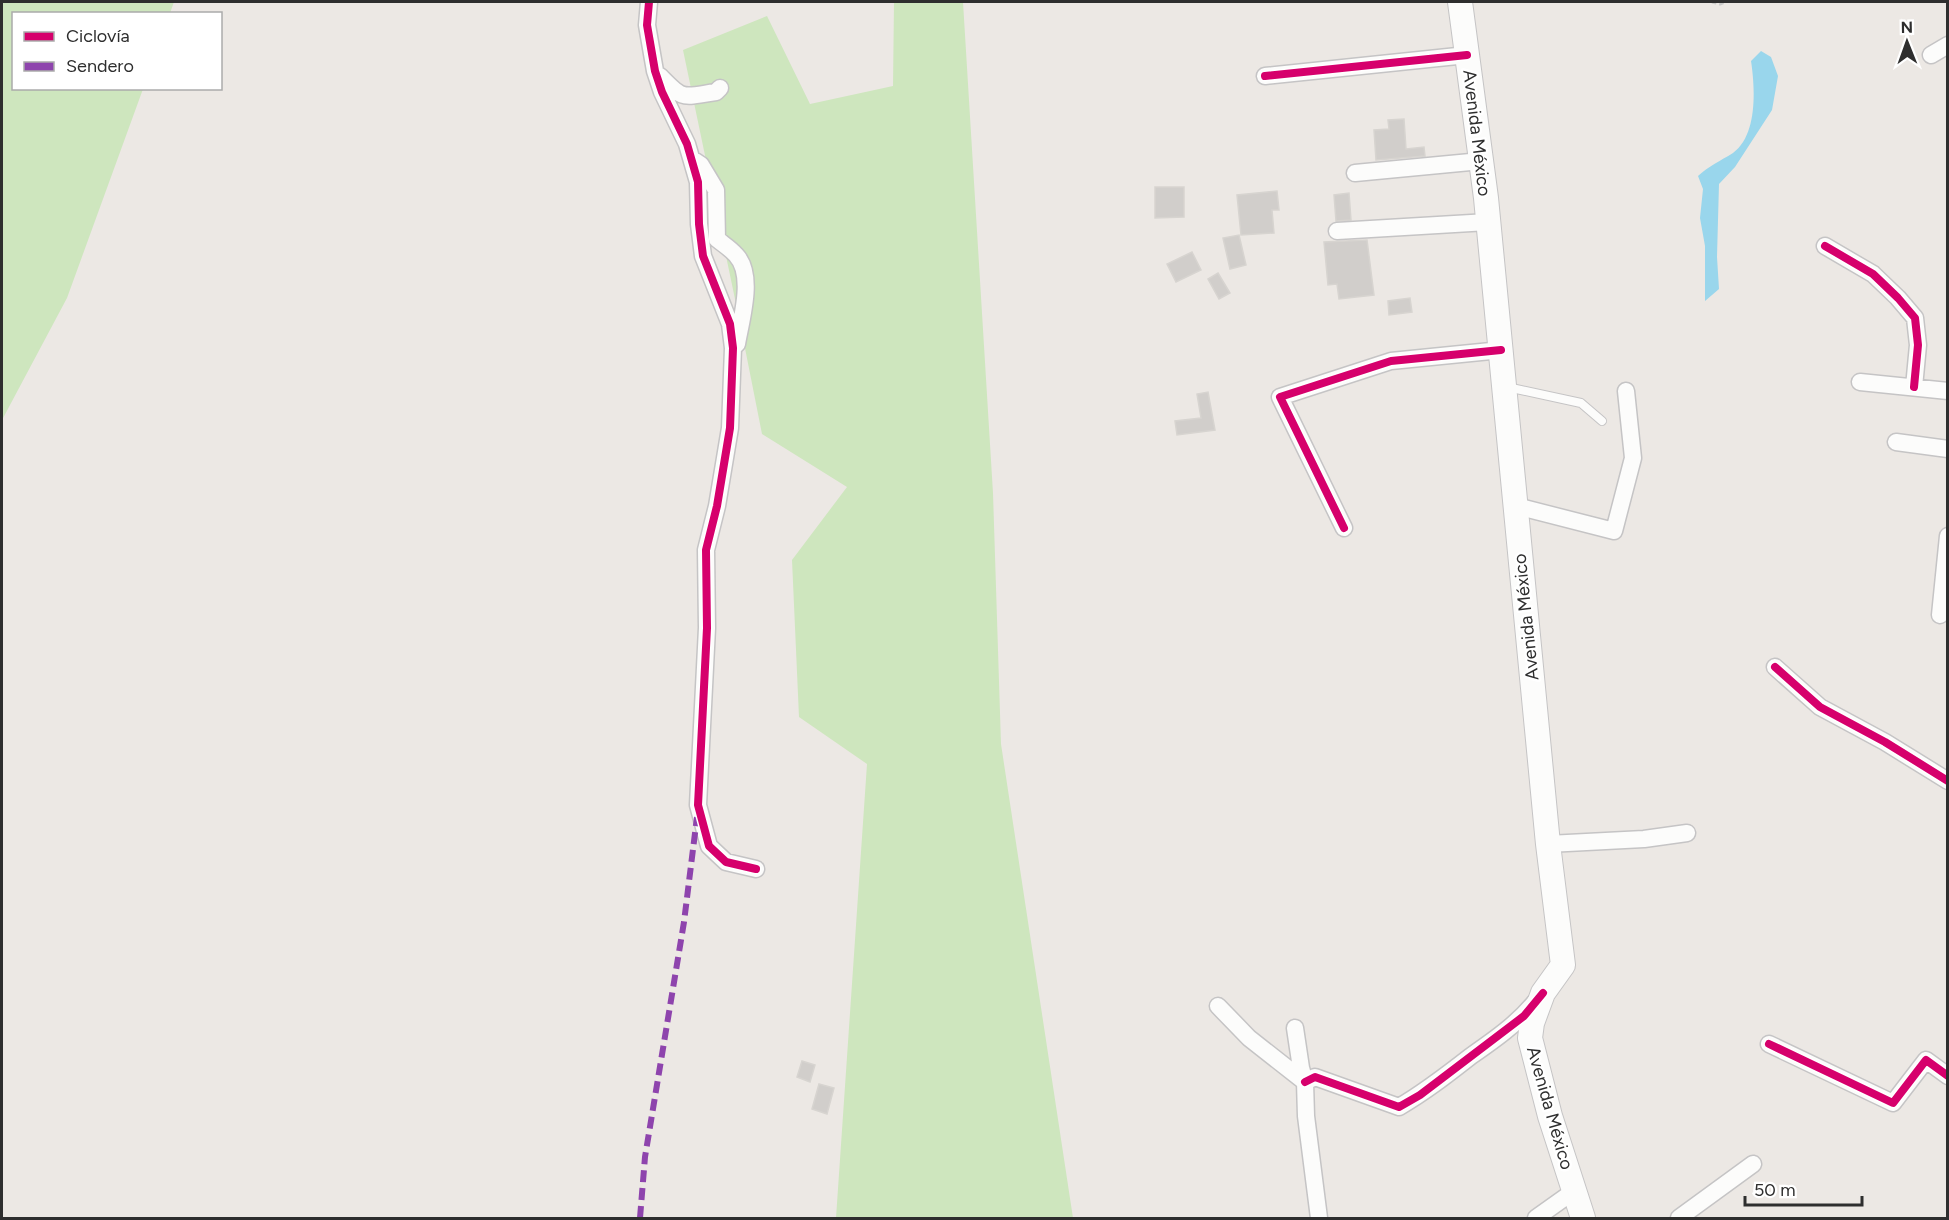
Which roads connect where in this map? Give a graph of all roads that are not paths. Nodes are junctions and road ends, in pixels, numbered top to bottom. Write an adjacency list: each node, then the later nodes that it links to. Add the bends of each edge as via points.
1 (649, 2): 6 (street, via 647,25)
2 (1460, 2): 4 (main road, Avenida México)
3 (1947, 45): 5 (street)
4 (1467, 55): 7 (street); 10 (main road, Avenida México)
5 (1931, 55)
6 (655, 71): 8 (street, via 675,93 683,96 716,92); 9 (street)
7 (1264, 76)
8 (720, 88)
9 (691, 160): 16 (street, via 698,182 703,256 730,324); 16 (street, via 701,165 716,190 717,239 736,255 743,267 747,297)
10 (1481, 160): 11 (street); 12 (main road, Avenida México)
11 (1355, 173)
12 (1488, 222): 13 (street); 15 (main road, Avenida México)
13 (1337, 231)
14 (1825, 246): 19 (street, via 1873,274 1915,318 1918,345)
15 (1501, 350): 18 (main road, Avenida México); 26 (street, via 1391,361 1281,397)
16 (733, 358): 33 (street, via 730,428 706,550 707,628 698,805 709,846 726,862)
17 (1860, 382): 19 (street)
18 (1504, 386): 22 (lane, via 1581,403); 25 (main road, Avenida México)
19 (1914, 387): 21 (street)
20 (1626, 391): 25 (street, via 1633,458 1614,531)
21 (1947, 391)
22 (1602, 421)
23 (1896, 442): 24 (street)
24 (1947, 449)
25 (1516, 506): 32 (main road, Avenida México)
26 (1344, 528)
27 (1947, 536): 28 (street)
28 (1940, 615)
29 (1775, 667): 30 (street, via 1820,707)
30 (1947, 781)
31 (1687, 833): 32 (street)
32 (1548, 844): 34 (main road, Avenida México, via 1563,965)
33 (756, 869)
34 (1543, 993): 39 (street, via 1524,1016 1399,1107 1315,1077); 41 (main road, Avenida México, via 1530,1038)
35 (1218, 1006): 39 (street, via 1249,1038)
36 (1295, 1028): 39 (street)
37 (1769, 1044): 38 (street, via 1893,1103 1926,1060)
38 (1947, 1076)
39 (1305, 1082): 42 (street)
40 (1753, 1164): 45 (street)
41 (1574, 1191): 43 (street); 44 (main road, Avenida México)
42 (1321, 1218)
43 (1536, 1218)
44 (1583, 1218)
45 (1679, 1218)

